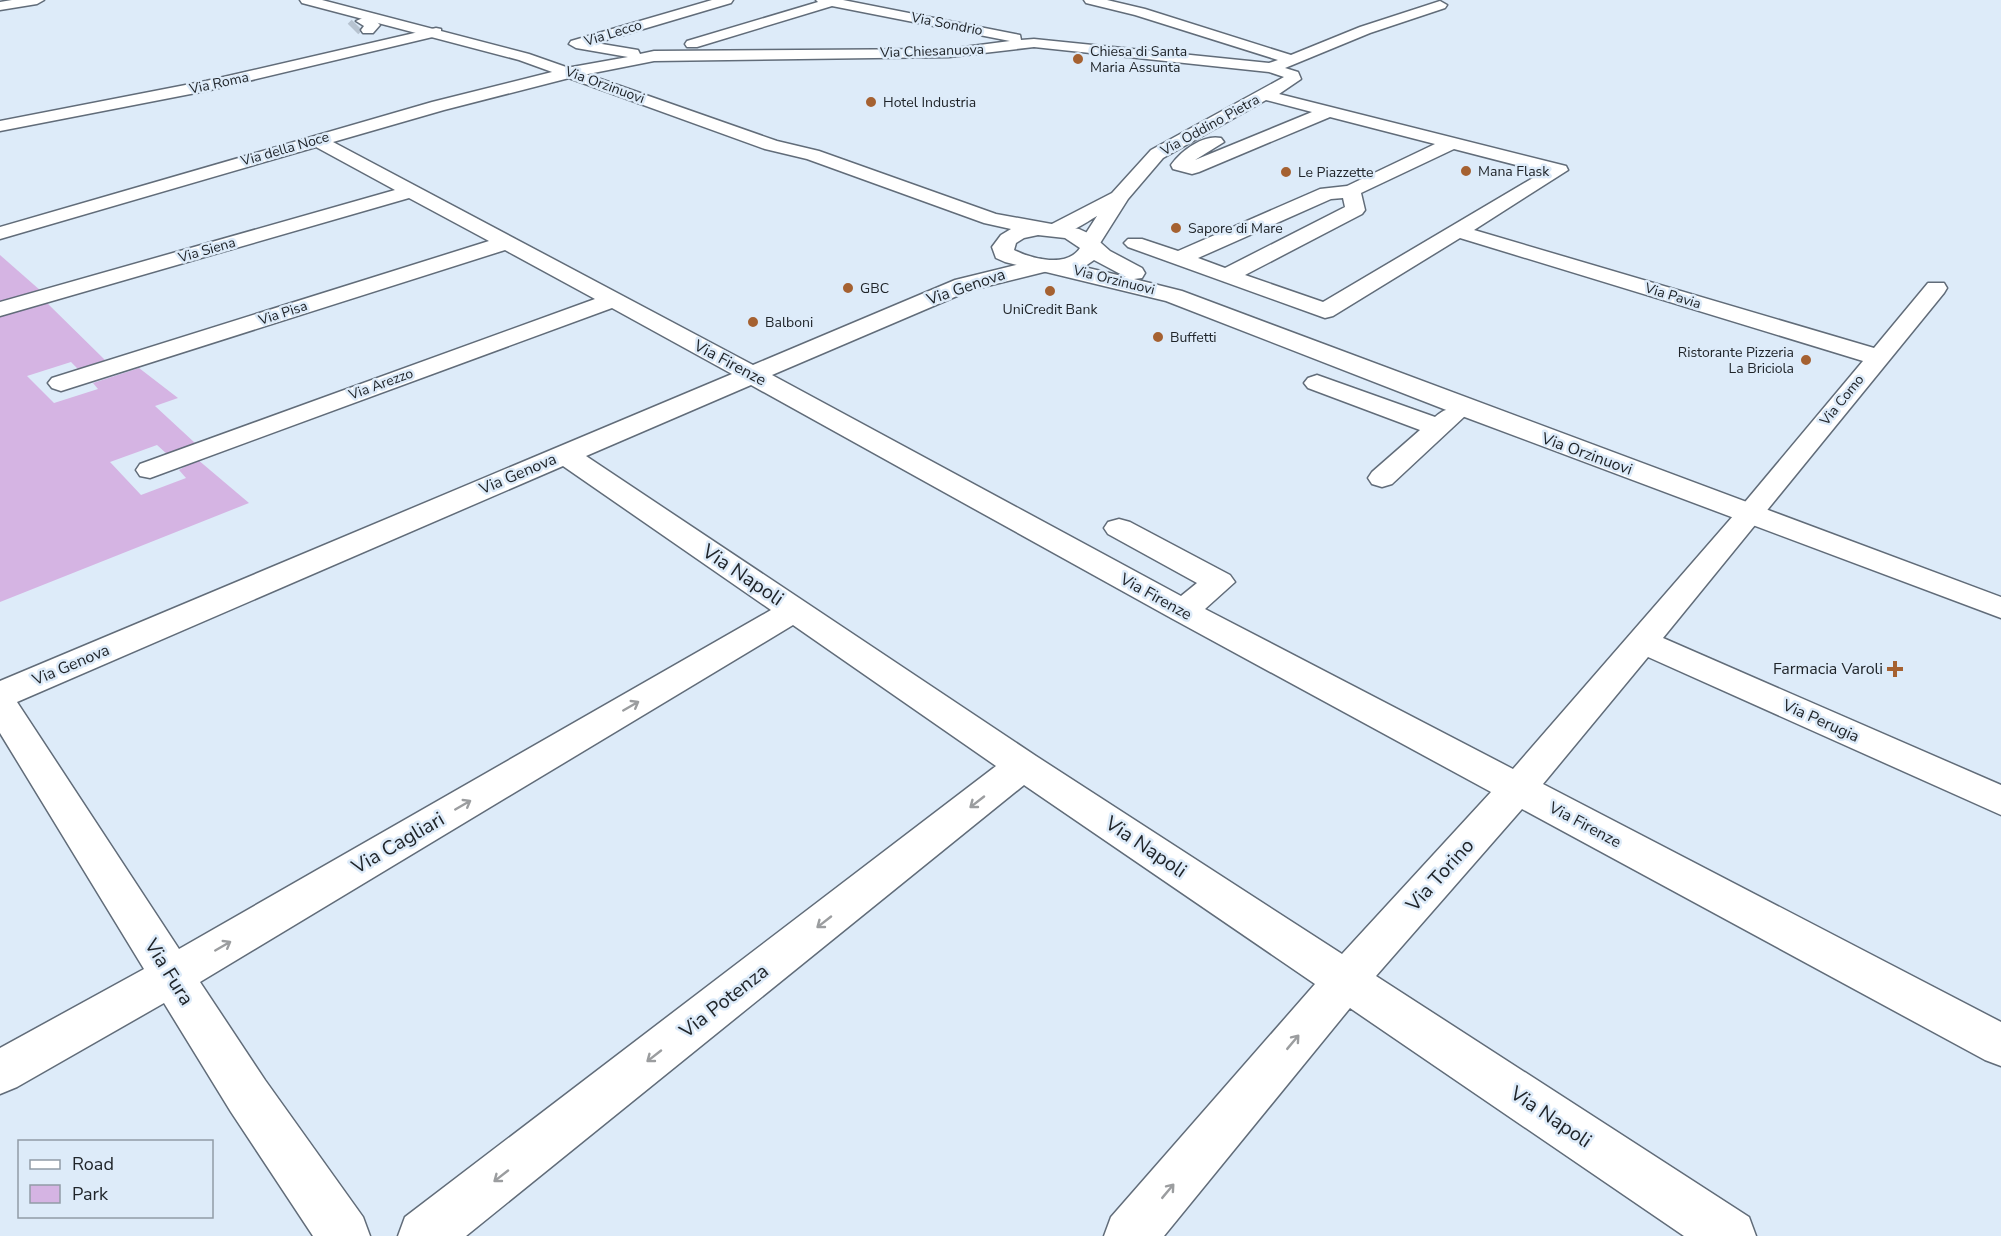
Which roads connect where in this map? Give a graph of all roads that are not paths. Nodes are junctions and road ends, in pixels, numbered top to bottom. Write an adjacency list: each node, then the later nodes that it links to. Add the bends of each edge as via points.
1 (37, 0): 8 (street)
2 (308, 0): 11 (street, Via Orzinuovi)
3 (360, 0): 12 (street, Via Orzinuovi)
4 (726, 0): 15 (street, Via Lecco, via 576,44)
5 (1091, 0): 16 (street, via 1151,15)
6 (827, 1): 13 (street, Via Sondrio); 15 (street)
7 (1440, 5): 10 (street, Via Oddino Pietra)
8 (0, 6)
9 (1399, 6): 10 (street)
10 (1421, 11): 16 (street, Via Oddino Pietra)
11 (357, 32): 12 (street, Via Roma); 12 (street, Via Orzinuovi); 22 (street, Via Roma, via 206,86)
12 (436, 32): 14 (street, Via Orzinuovi)
13 (1034, 43): 15 (street, Via Chiesanuova, via 949,53); 16 (street, Via Chiesanuova, via 1271,68)
14 (524, 57): 15 (street, via 585,62); 17 (street, Via Orzinuovi); 18 (street, via 534,74)
15 (646, 57): 17 (street, Via Chiesanuova)
16 (1293, 67): 19 (street, Via Oddino Pietra, via 1293,79)
17 (572, 72): 18 (street, Via della Noce); 25 (street, Via Orzinuovi)
18 (511, 87): 23 (street, Via della Noce)
19 (1265, 95): 20 (street); 28 (street, Via Oddino Pietra, via 1157,154)
20 (1305, 103): 21 (street); 21 (street, via 1194,151 1180,165 1192,168)
21 (1331, 110): 24 (street)
22 (1, 125)
23 (316, 140): 27 (street, Via Firenze); 30 (street, Via della Noce)
24 (1453, 142): 26 (street); 38 (street, via 1559,170 1325,311)
25 (771, 145): 29 (street, Via Orzinuovi, via 813,155 991,219); 35 (street, Via Orzinuovi, via 795,161)
26 (1352, 191): 36 (street, via 1327,193); 38 (street, via 1355,210)
27 (413, 192): 32 (street, Via Firenze); 43 (street, Via Siena)
28 (1120, 196): 29 (street); 34 (street, Via Oddino Pietra)
29 (1051, 230): 34 (street, Via Orzinuovi, via 1076,235); 35 (street, Via Orzinuovi, via 1026,232)
30 (0, 233)
31 (1468, 235): 44 (street, Via Pavia)
32 (506, 243): 42 (street, Via Firenze); 46 (street, Via Pisa)
33 (1135, 243): 36 (street)
34 (1091, 246): 37 (street, Via Orzinuovi, via 1082,259); 41 (street, Via Orzinuovi)
35 (1005, 247): 37 (street, Via Orzinuovi, via 1022,262); 39 (street, Via Genova, via 1001,262)
36 (1179, 259): 38 (street)
37 (1047, 266): 39 (street, Via Genova); 41 (street, Via Orzinuovi)
38 (1226, 276)
39 (963, 285): 45 (street, Via Genova)
40 (1936, 288): 44 (street, Via Como)
41 (1174, 296): 48 (street, Via Orzinuovi)
42 (613, 300): 45 (street, Via Firenze); 51 (street, Via Arezzo)
43 (0, 309)
44 (1877, 357): 53 (street, Via Como)
45 (751, 374): 50 (street, Via Genova); 57 (street, Via Firenze)
46 (61, 383)
47 (1317, 383): 49 (street)
48 (1462, 407): 49 (street); 53 (street, Via Orzinuovi)
49 (1439, 428): 52 (street)
50 (565, 454): 56 (street, Via Napoli); 59 (street, Via Genova)
51 (150, 470)
52 (1382, 478)
53 (1750, 514): 55 (street, Via Orzinuovi); 58 (street, Via Torino)
54 (1119, 528): 57 (street, via 1219,582)
55 (2001, 608)
56 (795, 610): 61 (street, Via Napoli); 64 (street, Via Cagliari, one-way to 56)
57 (1183, 611): 62 (street, Via Firenze)
58 (1641, 641): 62 (street, Via Torino); 63 (street, Via Perugia)
59 (0, 695)
60 (0, 704): 64 (street, Via Fura)
61 (1023, 765): 65 (street, Via Napoli); 69 (street, Via Potenza, one-way to 69)
62 (1516, 789): 65 (street, Via Torino); 66 (street, Via Firenze)
63 (2001, 801)
64 (172, 976): 67 (street, Via Cagliari); 68 (street, Via Fura)
65 (1346, 980): 70 (street, Via Torino, one-way to 65); 71 (street, Via Napoli)
66 (2001, 1045)
67 (0, 1072)
68 (344, 1236)
69 (424, 1236)
70 (1130, 1236)
71 (1730, 1236)

